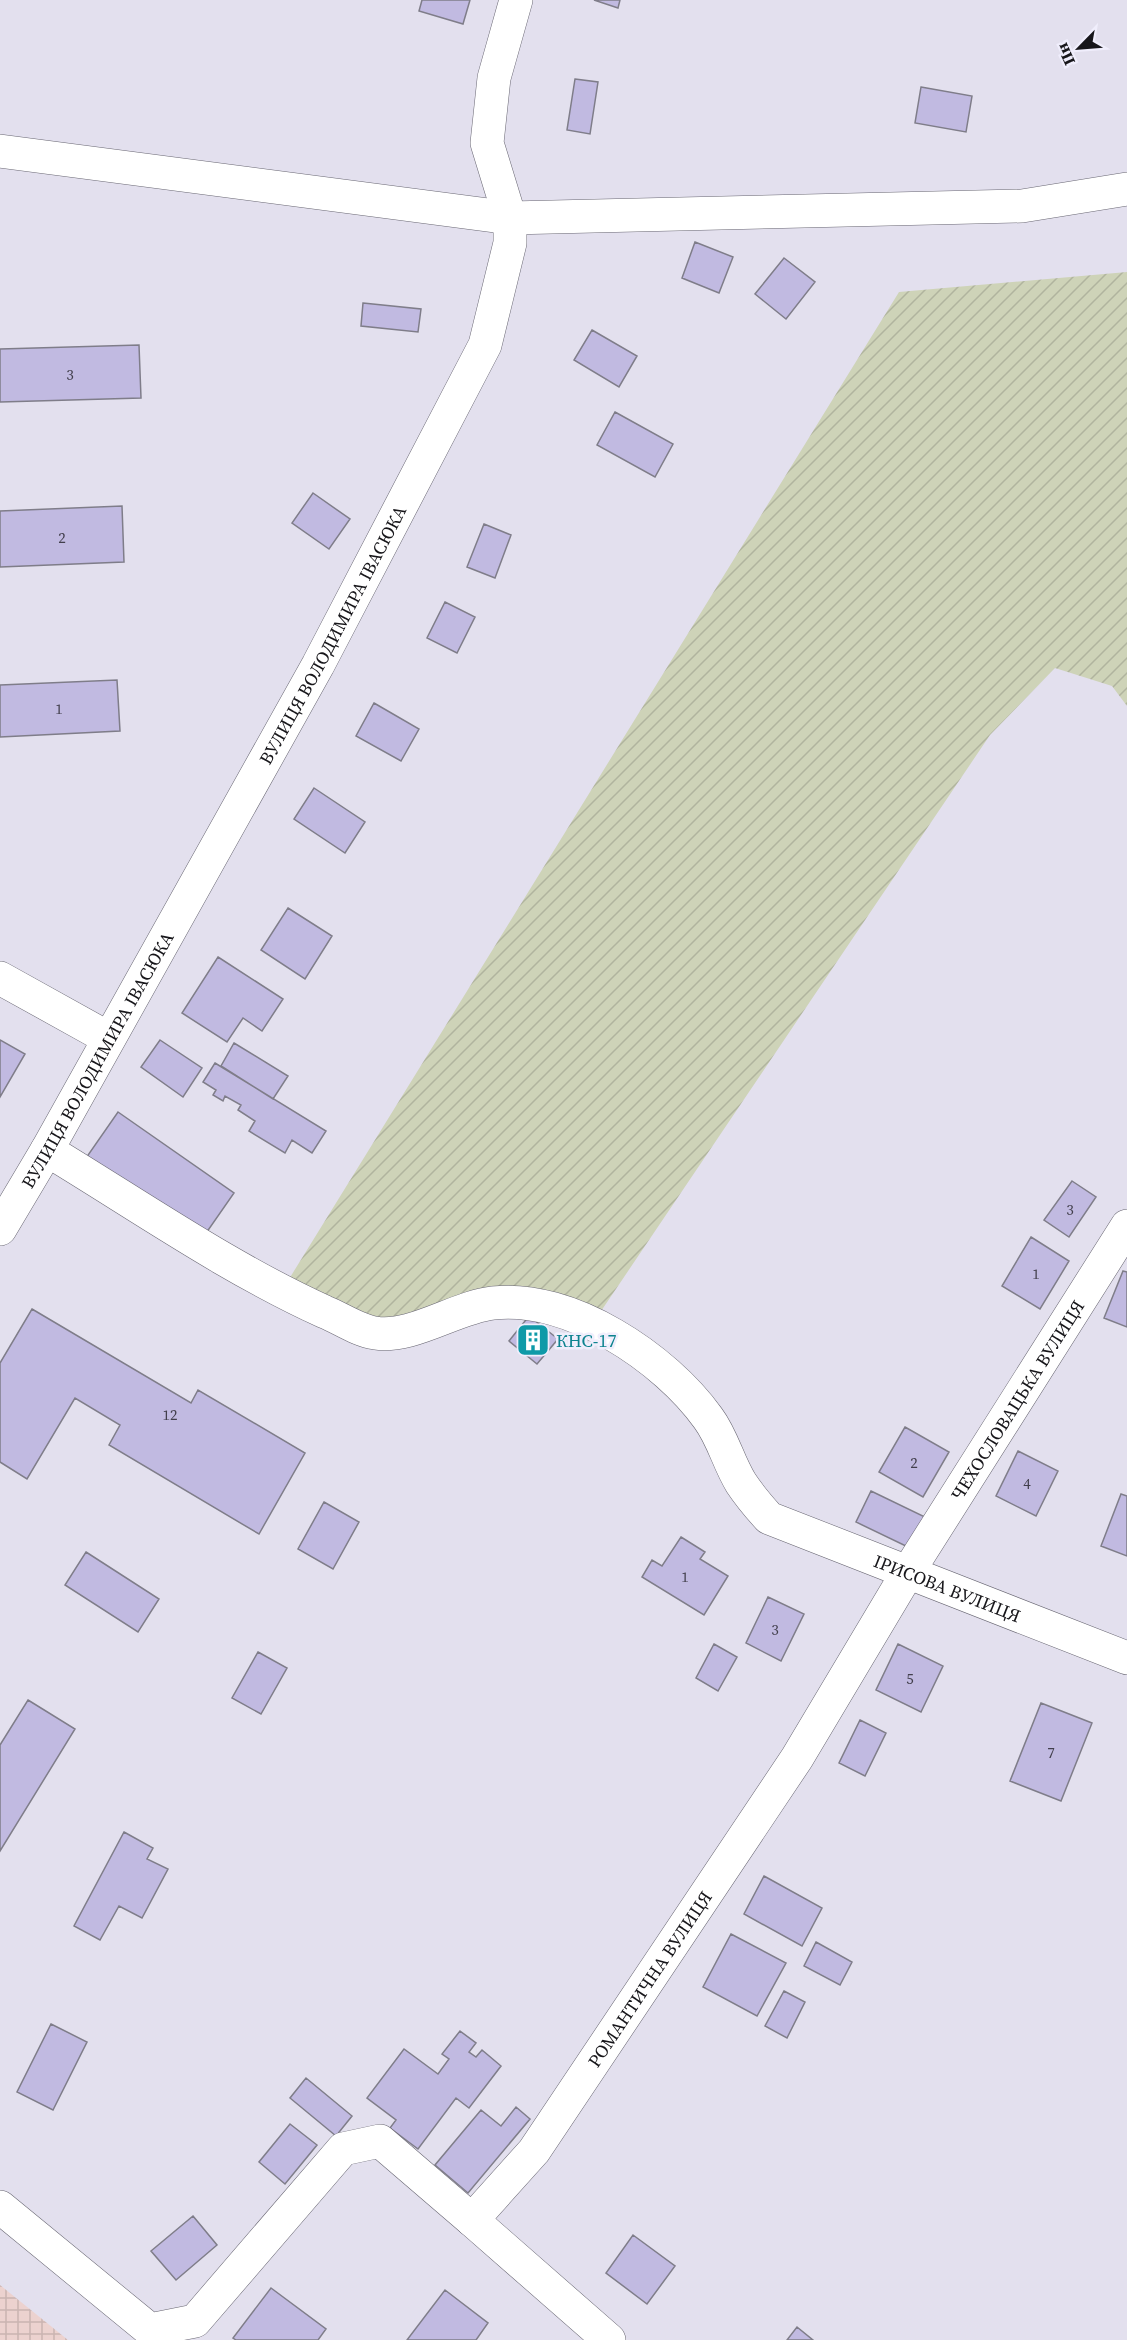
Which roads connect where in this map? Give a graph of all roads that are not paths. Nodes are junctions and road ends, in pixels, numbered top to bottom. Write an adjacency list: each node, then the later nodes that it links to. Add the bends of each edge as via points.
1 (516, 0): 4 (street, ВУЛИЦЯ ВОЛОДИМИРА ІВАСЮКА, via 494,78 487,143)
2 (0, 151): 4 (street)
3 (1127, 189): 4 (street, via 1022,206)
4 (510, 218): 6 (street, ВУЛИЦЯ ВОЛОДИМИРА ІВАСЮКА, via 510,243 485,345 318,665)
5 (0, 978): 6 (street)
6 (108, 1038): 7 (street, ВУЛИЦЯ ВОЛОДИМИРА ІВАСЮКА)
7 (47, 1150): 9 (street, ВУЛИЦЯ ВОЛОДИМИРА ІВАСЮКА); 10 (street, ІРИСОВА ВУЛИЦЯ, via 281,1292 374,1333 392,1334 492,1303 540,1305 593,1323 639,1351 682,1388 723,1441 740,1482 769,1518)
8 (1127, 1226): 10 (street, ЧЕХОСЛОВАЦЬКА ВУЛИЦЯ)
9 (0, 1229)
10 (908, 1572): 11 (street, ІРИСОВА ВУЛИЦЯ); 13 (street, РОМАНТИЧНА ВУЛИЦЯ, via 796,1758 540,2141)
11 (1127, 1658)
12 (0, 2206): 13 (street, via 150,2330 195,2321 343,2149 380,2141)
13 (472, 2220): 14 (street)
14 (609, 2340)

